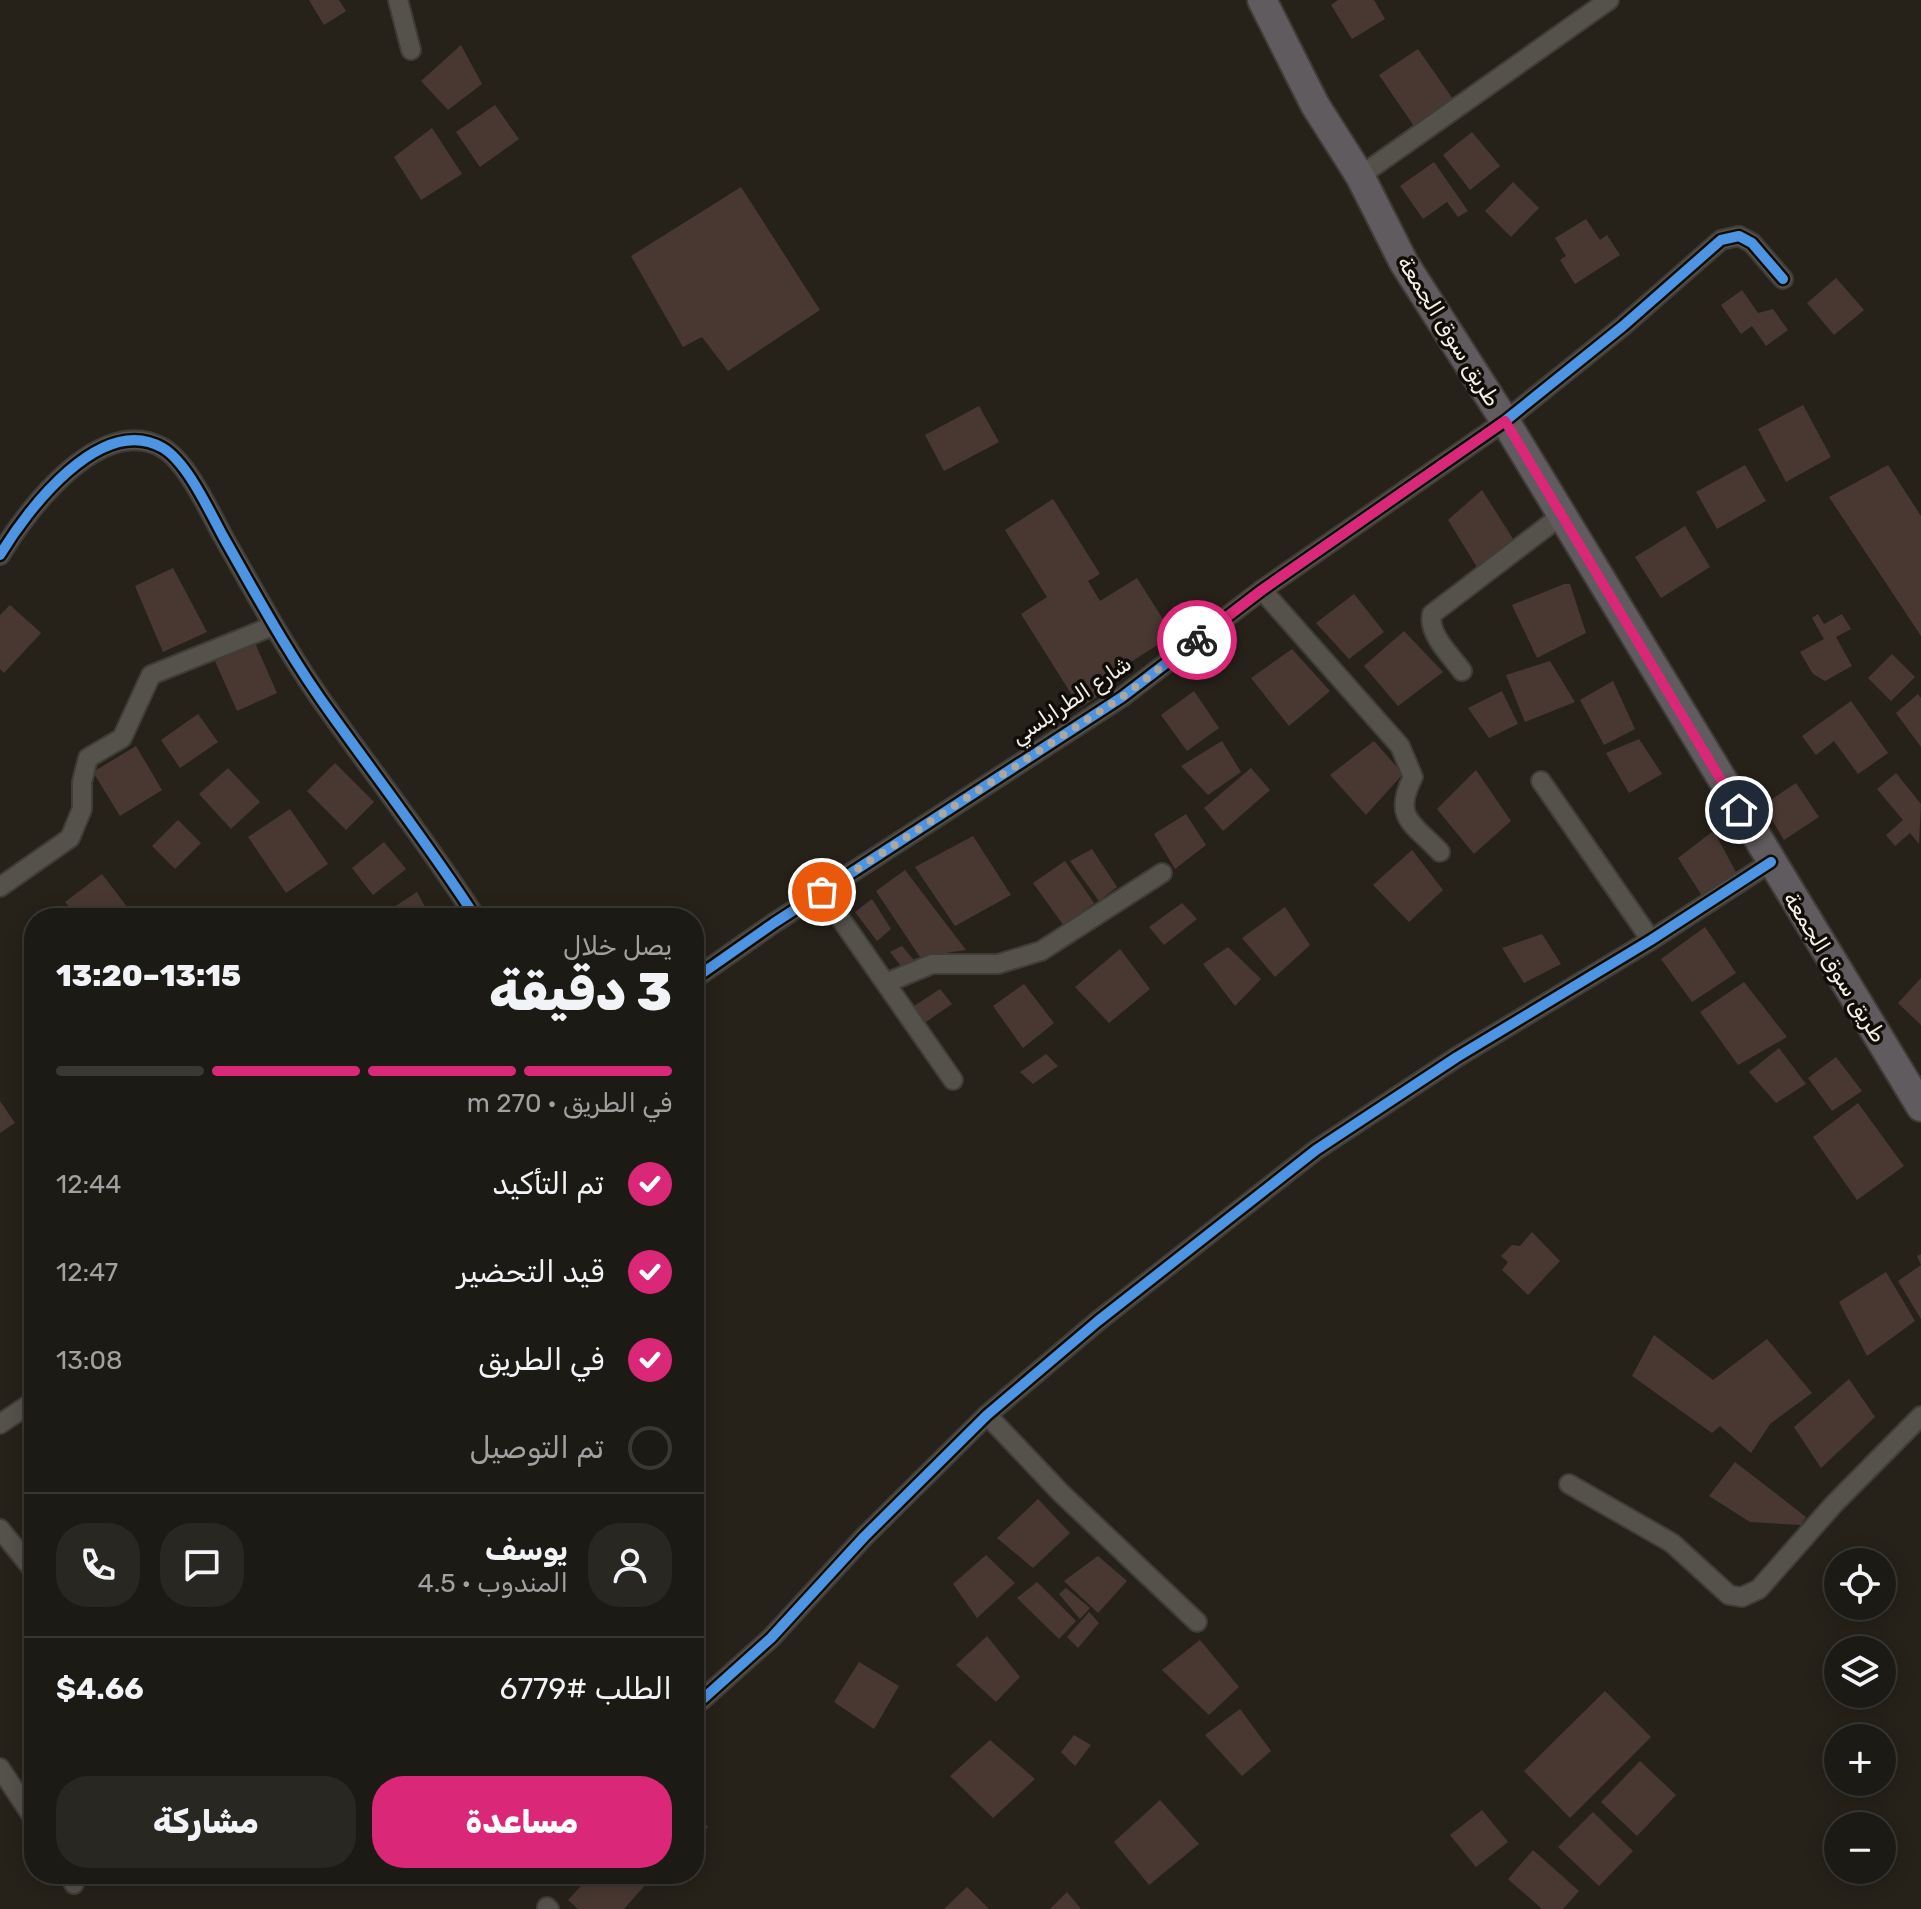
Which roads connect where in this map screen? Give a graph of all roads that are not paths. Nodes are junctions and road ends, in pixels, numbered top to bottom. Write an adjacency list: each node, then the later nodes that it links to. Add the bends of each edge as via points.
1 (398, 0): 4 (street)
2 (1262, 0): 5 (main road, طريق سوق الجمعة, via 1315,105)
3 (1609, 0): 5 (street)
4 (411, 50)
5 (1360, 176): 7 (main road, طريق سوق الجمعة, via 1404,263)
6 (1783, 279): 7 (street, شارع الطرابلسي, via 1752,243 1739,236 1721,240)
7 (1505, 421): 8 (main road, طريق سوق الجمعة); 10 (street, شارع الطرابلسي)
8 (1562, 515): 12 (street, via 1432,614 1433,629); 15 (main road, طريق سوق الجمعة)
9 (0, 555): 11 (street, via 45,492 114,442 141,441 163,448 178,462)
10 (1262, 590): 14 (street, via 1400,746 1413,777 1402,798 1404,814); 18 (street, شارع الطرابلسي, via 1122,697)
11 (273, 626): 17 (street, via 151,675 122,738 88,758 82,809 70,838); 19 (street)
12 (1462, 671)
13 (1541, 781): 20 (street)
14 (1440, 852)
15 (1771, 862): 20 (street); 24 (main road, طريق سوق الجمعة)
16 (1162, 873): 22 (street, via 1041,951 998,964 932,964)
17 (0, 887)
18 (822, 892): 21 (street, شارع الطرابلسي); 22 (street)
19 (470, 908)
20 (1651, 940): 26 (street, via 1316,1150)
21 (704, 972)
22 (886, 983): 23 (street)
23 (953, 1080)
24 (1921, 1107)
25 (24, 1408): 28 (street)
26 (987, 1415): 32 (street); 33 (street, via 771,1638)
27 (1921, 1416): 29 (street, via 1759,1589 1742,1597 1729,1595 1672,1543)
28 (0, 1424)
29 (1569, 1484)
30 (0, 1529): 31 (street)
31 (24, 1559)
32 (1197, 1622)
33 (704, 1698)
34 (0, 1768): 35 (street)
35 (24, 1804)

